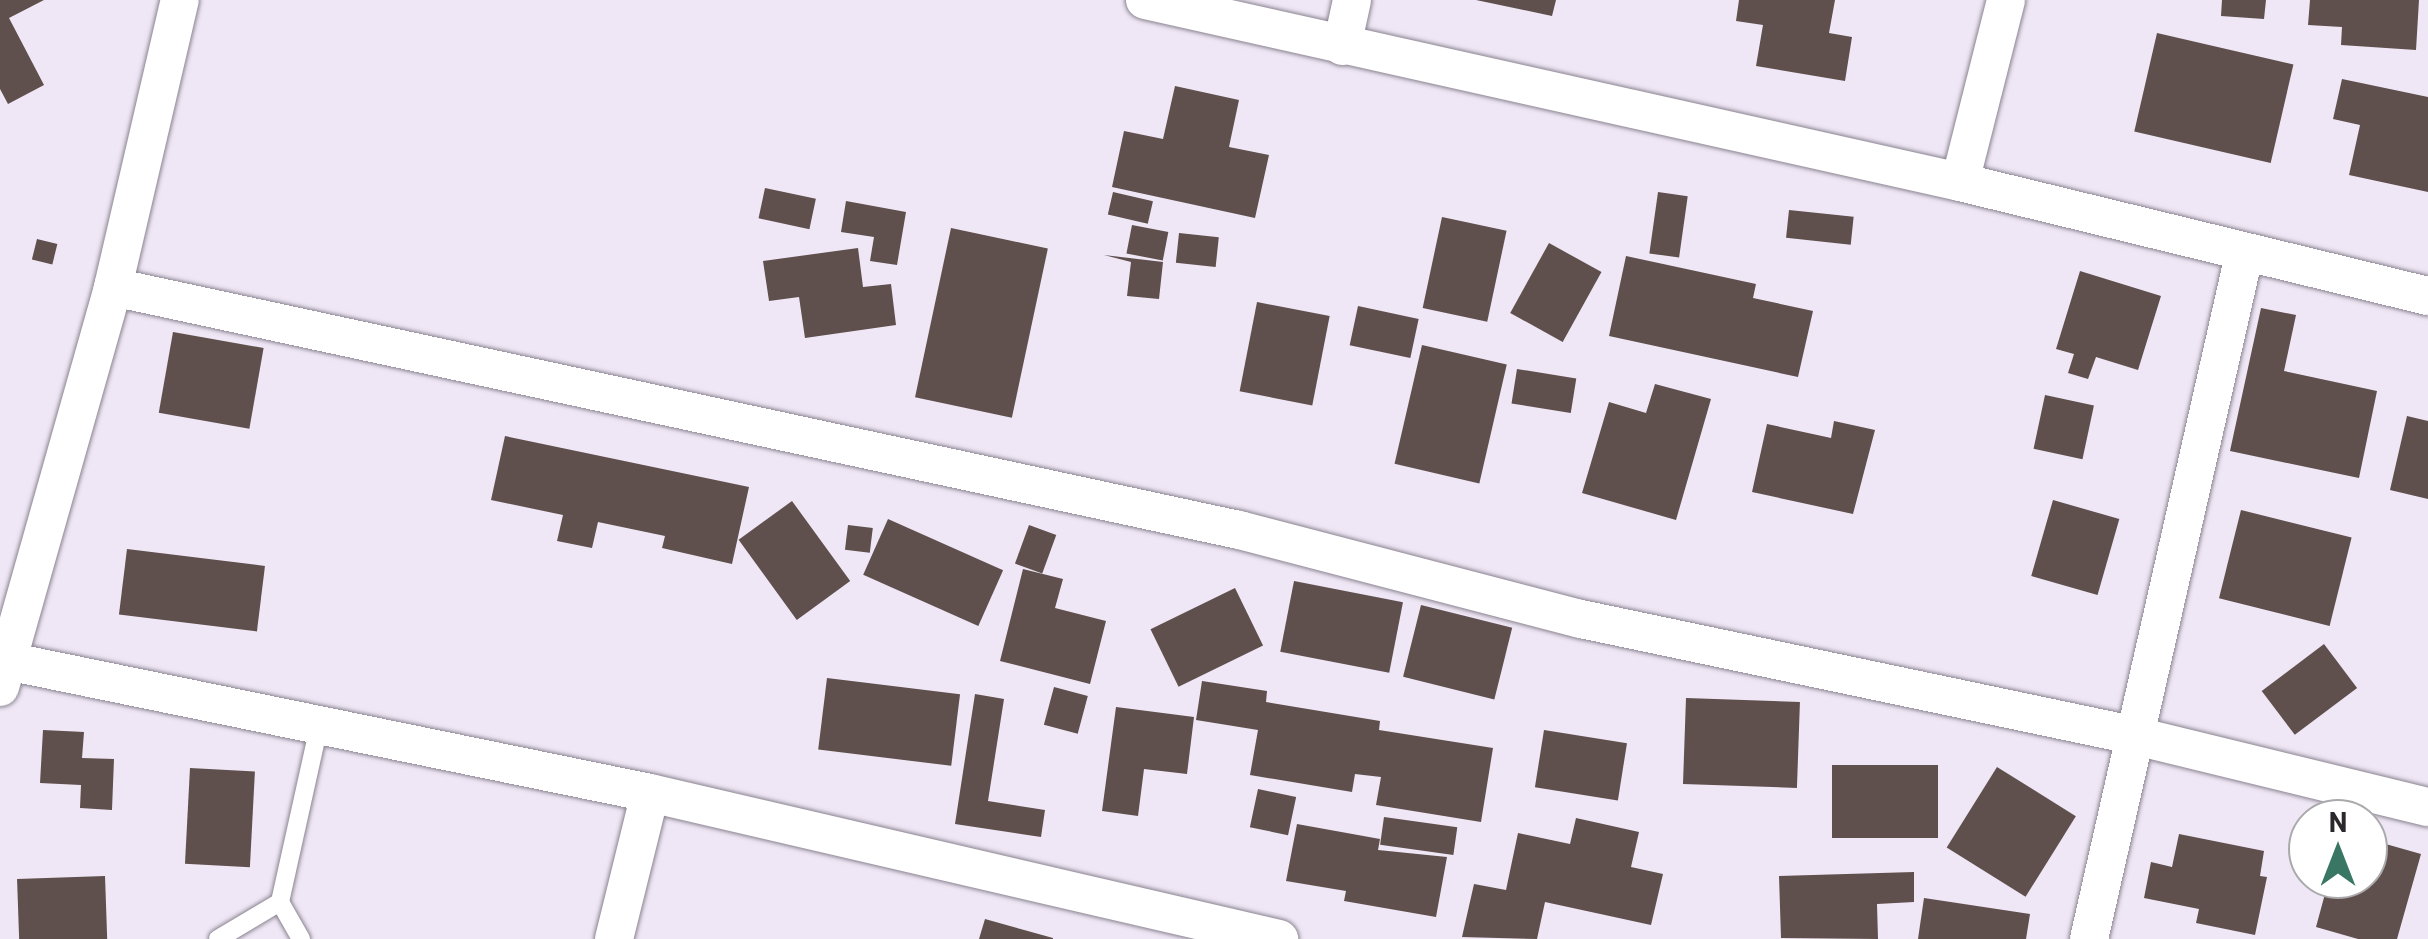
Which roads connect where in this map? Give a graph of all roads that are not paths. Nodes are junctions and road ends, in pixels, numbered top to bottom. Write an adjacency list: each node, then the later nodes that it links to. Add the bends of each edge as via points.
1 (180, 0): 8 (street)
2 (1145, 0): 5 (street)
3 (1352, 0): 5 (street)
4 (2006, 0): 6 (street)
5 (1342, 46): 6 (street)
6 (1960, 182): 7 (street)
7 (2244, 255): 9 (street); 12 (street)
8 (113, 287): 10 (street); 12 (street, via 1129,505 1580,619)
9 (2428, 296)
10 (4, 674): 11 (street)
11 (318, 730): 13 (street); 15 (lane)
12 (2132, 735): 14 (street); 20 (street)
13 (650, 793): 18 (street); 19 (street)
14 (2428, 808)
15 (280, 902): 16 (lane); 17 (lane)
16 (218, 939)
17 (301, 939)
18 (614, 939)
19 (1279, 939)
20 (2089, 939)

